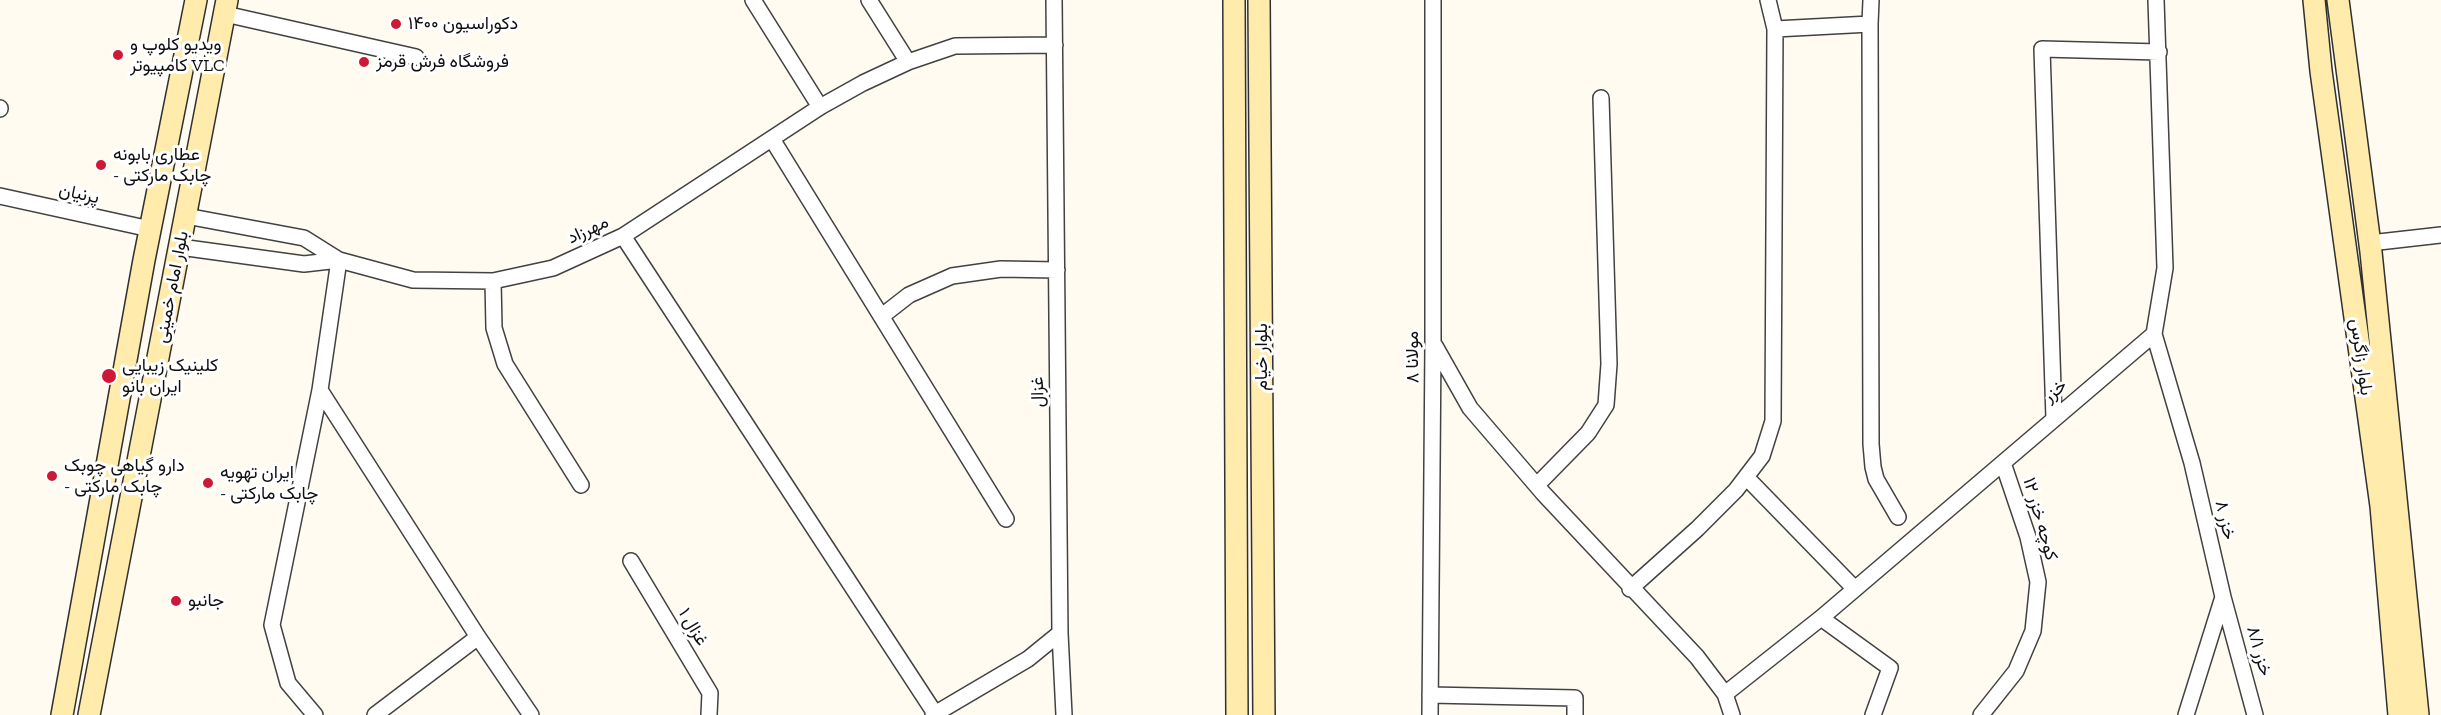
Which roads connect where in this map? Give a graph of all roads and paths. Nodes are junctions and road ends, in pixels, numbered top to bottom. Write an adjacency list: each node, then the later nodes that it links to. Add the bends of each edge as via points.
1 (196, 0): 27 (main road, بلوار امام خمینی)
2 (753, 0): 23 (street)
3 (869, 0): 19 (street)
4 (1054, 0): 16 (street, غزال)
5 (1234, 0): 63 (main road, بلوار خیام)
6 (1259, 0): 64 (main road, بلوار خیام)
7 (1433, 0): 37 (street, مولانا ۸)
8 (1768, 0): 15 (street)
9 (1870, 0): 14 (street)
10 (2156, 0): 17 (street)
11 (2314, 0): 21 (main road, بلوار زاگرس)
12 (2338, 0): 20 (main road, بلوار زاگرس)
13 (226, 7): 18 (street); 26 (main road, بلوار امام خمینی)
14 (1870, 24): 15 (street); 44 (street, via 1872,467)
15 (1775, 29): 41 (street, via 1773,421 1762,456)
16 (1055, 45): 19 (street, مهرزاد, via 955,46); 33 (street, غزال)
17 (2159, 52): 36 (street, via 2165,268); 39 (street, via 2042,49)
18 (416, 57)
19 (908, 62): 23 (street, مهرزاد)
20 (2347, 70): 21 (main road); 30 (main road, بلوار زاگرس)
21 (2321, 72): 73 (main road, بلوار زاگرس, via 2381,507)
22 (1601, 98): 43 (street, via 1609,364 1606,405 1588,433)
23 (820, 107): 24 (street, مهرزاد)
24 (772, 139): 29 (street, مهرزاد); 35 (street)
25 (0, 196): 27 (street, پرنیان)
26 (186, 216): 31 (main road, بلوار امام خمینی); 32 (street, via 304,238)
27 (150, 229): 55 (main road, بلوار امام خمینی)
28 (2441, 234): 30 (street)
29 (623, 236): 34 (street, مهرزاد, via 553,268); 61 (street)
30 (2370, 243): 74 (main road, بلوار زاگرس)
31 (180, 247): 32 (street, via 304,264); 56 (main road, بلوار امام خمینی)
32 (339, 260): 34 (street, مهرزاد, via 413,280); 38 (street)
33 (1057, 270): 35 (street, via 1001,269 952,276 909,295); 51 (street, غزال)
34 (493, 281): 42 (street, via 494,328 505,364)
35 (882, 316): 45 (street)
36 (2154, 334): 39 (street, خزر); 49 (street, خزر ۸, via 2192,463)
37 (1433, 343): 43 (street, via 1470,408); 54 (street, مولانا ۸)
38 (320, 390): 52 (street); 57 (street, via 272,625 288,683)
39 (2054, 419): 40 (street, خزر)
40 (2003, 463): 48 (street, خزر); 70 (street, کوچه خزر ۱۲, via 2028,537 2038,582 2032,631 2016,670)
41 (1746, 477): 47 (street, via 1697,529); 48 (street)
42 (581, 485)
43 (1537, 485): 47 (street)
44 (1898, 517)
45 (1006, 519)
46 (631, 561): 60 (street, غزال ۱, via 710,693)
47 (1630, 589): 53 (street, via 1697,657)
48 (1855, 589): 50 (street, خزر)
49 (2223, 597): 71 (street); 72 (street, خزر ۸/۱)
50 (1821, 618): 53 (street, خزر); 69 (street, via 1890,668)
51 (1060, 633): 61 (street, via 1028,659); 62 (street, غزال)
52 (478, 637): 58 (street); 59 (street)
53 (1725, 694): 67 (street); 68 (street)
54 (1430, 695): 65 (street, مولانا ۸); 66 (street, via 1575,698)
55 (62, 715)
56 (89, 715)
57 (315, 715)
58 (375, 715)
59 (531, 715)
60 (709, 715)
61 (935, 715)
62 (1065, 715)
63 (1237, 715)
64 (1264, 715)
65 (1430, 715)
66 (1575, 715)
67 (1722, 715)
68 (1732, 715)
69 (1873, 715)
70 (1981, 715)
71 (2186, 715)
72 (2255, 715)
73 (2399, 715)
74 (2418, 715)

